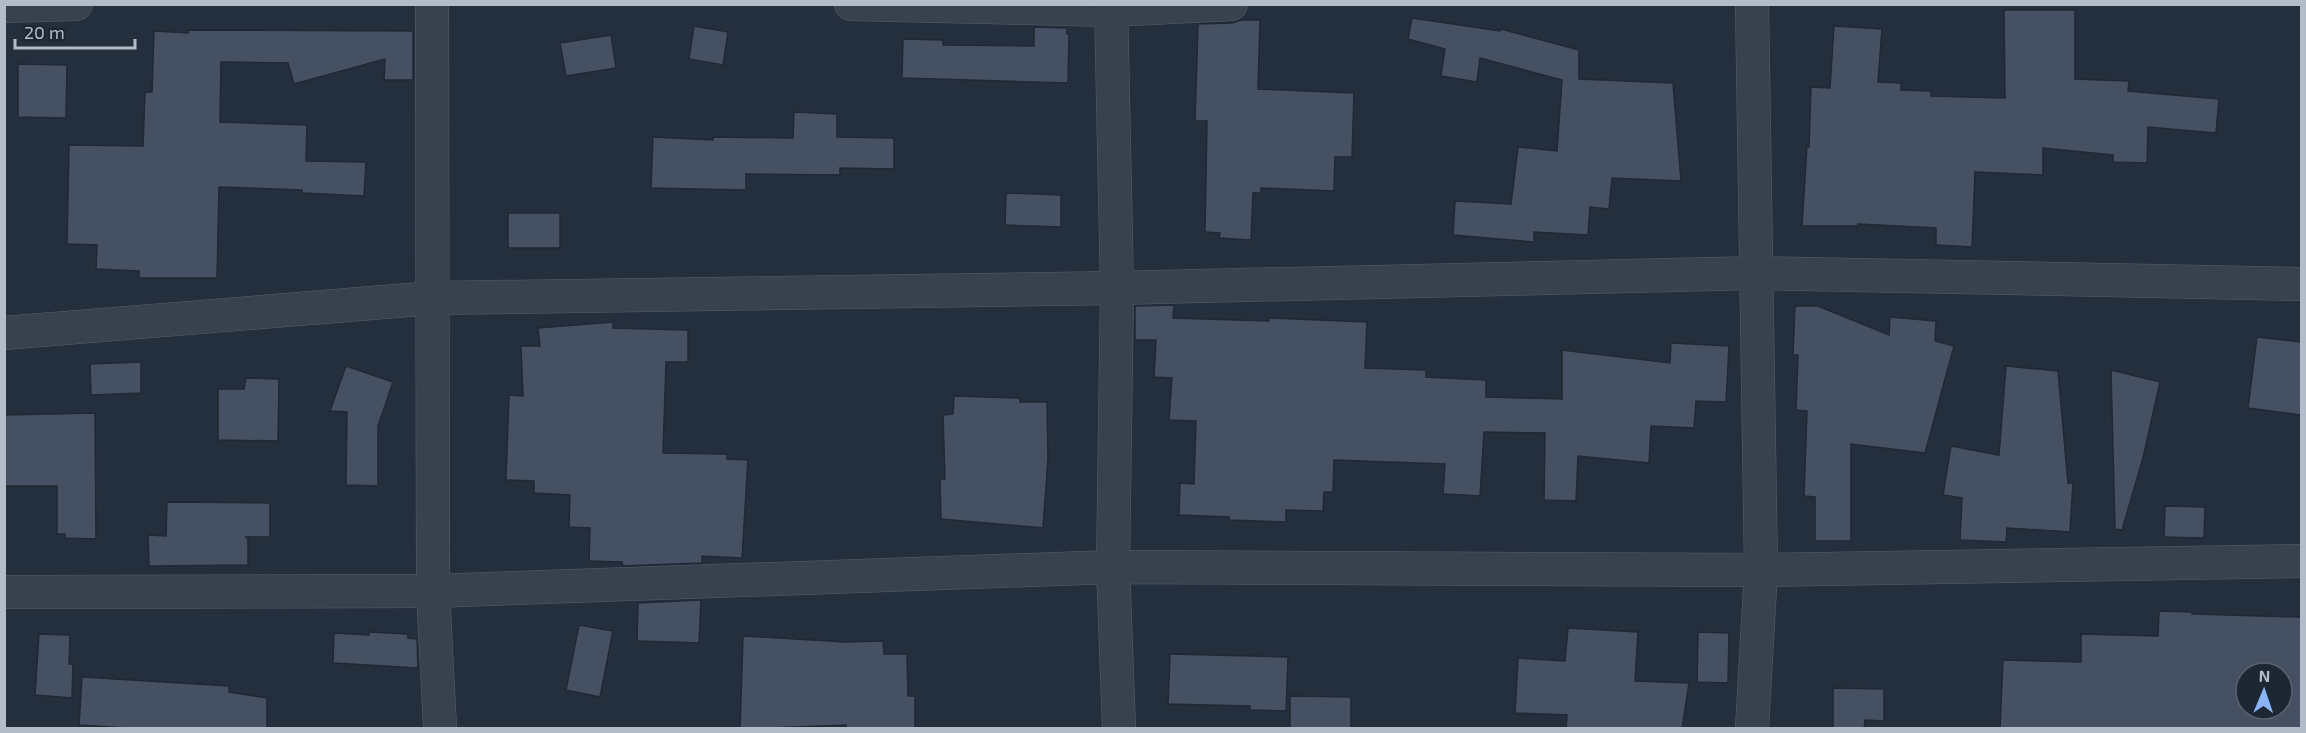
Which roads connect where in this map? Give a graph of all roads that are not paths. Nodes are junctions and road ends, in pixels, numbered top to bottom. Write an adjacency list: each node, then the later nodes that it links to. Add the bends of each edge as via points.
1 (76, 4): 6 (street)
2 (432, 4): 11 (street)
3 (852, 4): 7 (street)
4 (1231, 4): 7 (street)
5 (1752, 4): 8 (street)
6 (4, 6)
7 (1111, 7): 10 (street)
8 (1755, 273): 9 (street); 10 (street); 15 (street)
9 (2301, 284)
10 (1117, 288): 11 (street); 14 (street)
11 (433, 298): 12 (street); 16 (street)
12 (4, 333)
13 (2301, 561): 15 (street)
14 (1113, 567): 15 (street); 16 (street); 19 (street)
15 (1761, 570): 20 (street)
16 (433, 591): 17 (street); 18 (street)
17 (4, 592)
18 (440, 729)
19 (1119, 729)
20 (1752, 729)

